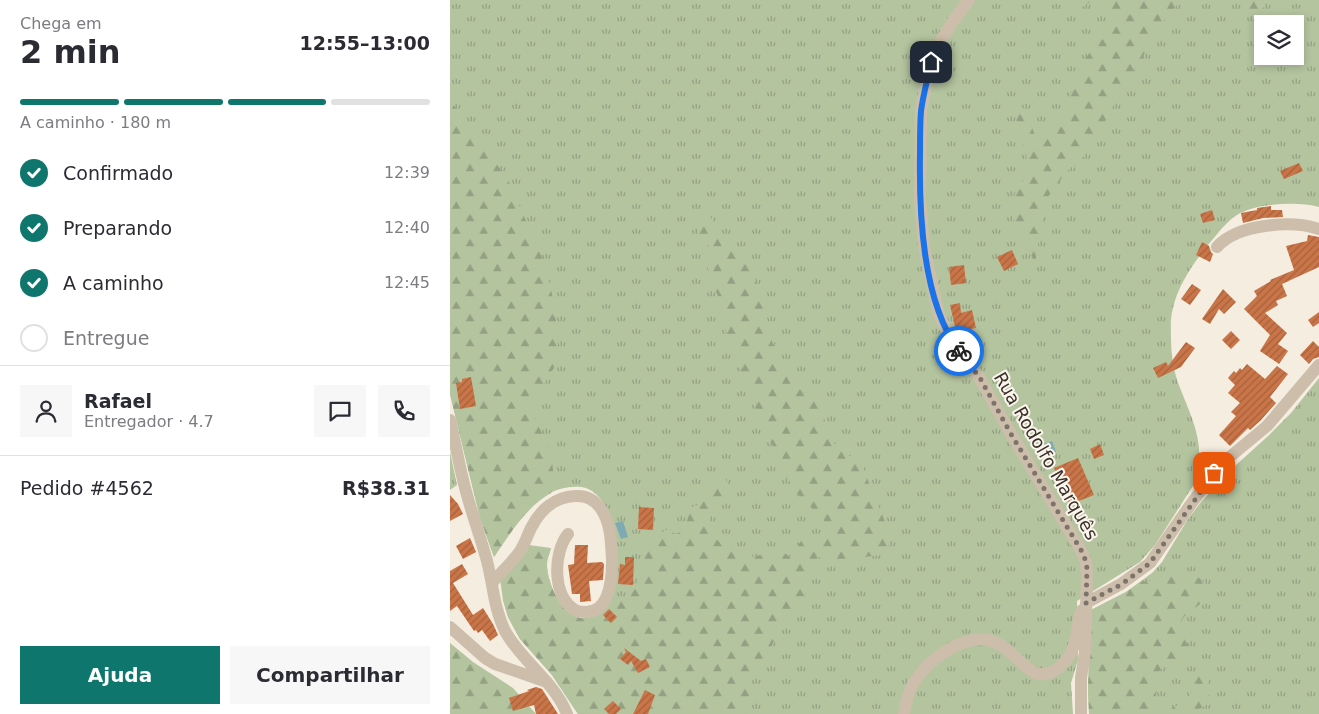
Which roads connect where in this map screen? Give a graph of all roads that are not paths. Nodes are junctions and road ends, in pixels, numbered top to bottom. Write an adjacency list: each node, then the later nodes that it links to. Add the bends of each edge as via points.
1 (969, 0): 8 (street, Rua Rodolfo Marquês, via 936,49 921,110 920,200 924,247 939,315 949,335 980,378 1084,555)
2 (1319, 228): 3 (street, via 1299,225 1251,228 1227,237)
3 (1217, 247)
4 (1319, 364): 8 (street, via 1267,426 1220,465 1150,563 1122,584)
5 (450, 420): 7 (street, via 466,493)
6 (568, 534): 7 (street, via 562,541 556,568 563,594 574,609 581,612 597,610 607,597 612,547 603,511 585,496 560,499 545,508 521,550)
7 (492, 583): 10 (street, via 506,633)
8 (1086, 603): 12 (street, via 1071,654 1057,669 1047,674 1034,673 1000,644 983,638 968,641 942,654 921,672 908,694); 13 (street, Rua Rodolfo Marquês)
9 (450, 627): 10 (street, via 494,664)
10 (547, 682): 11 (street)
11 (567, 714)
12 (904, 714)
13 (1081, 714)

